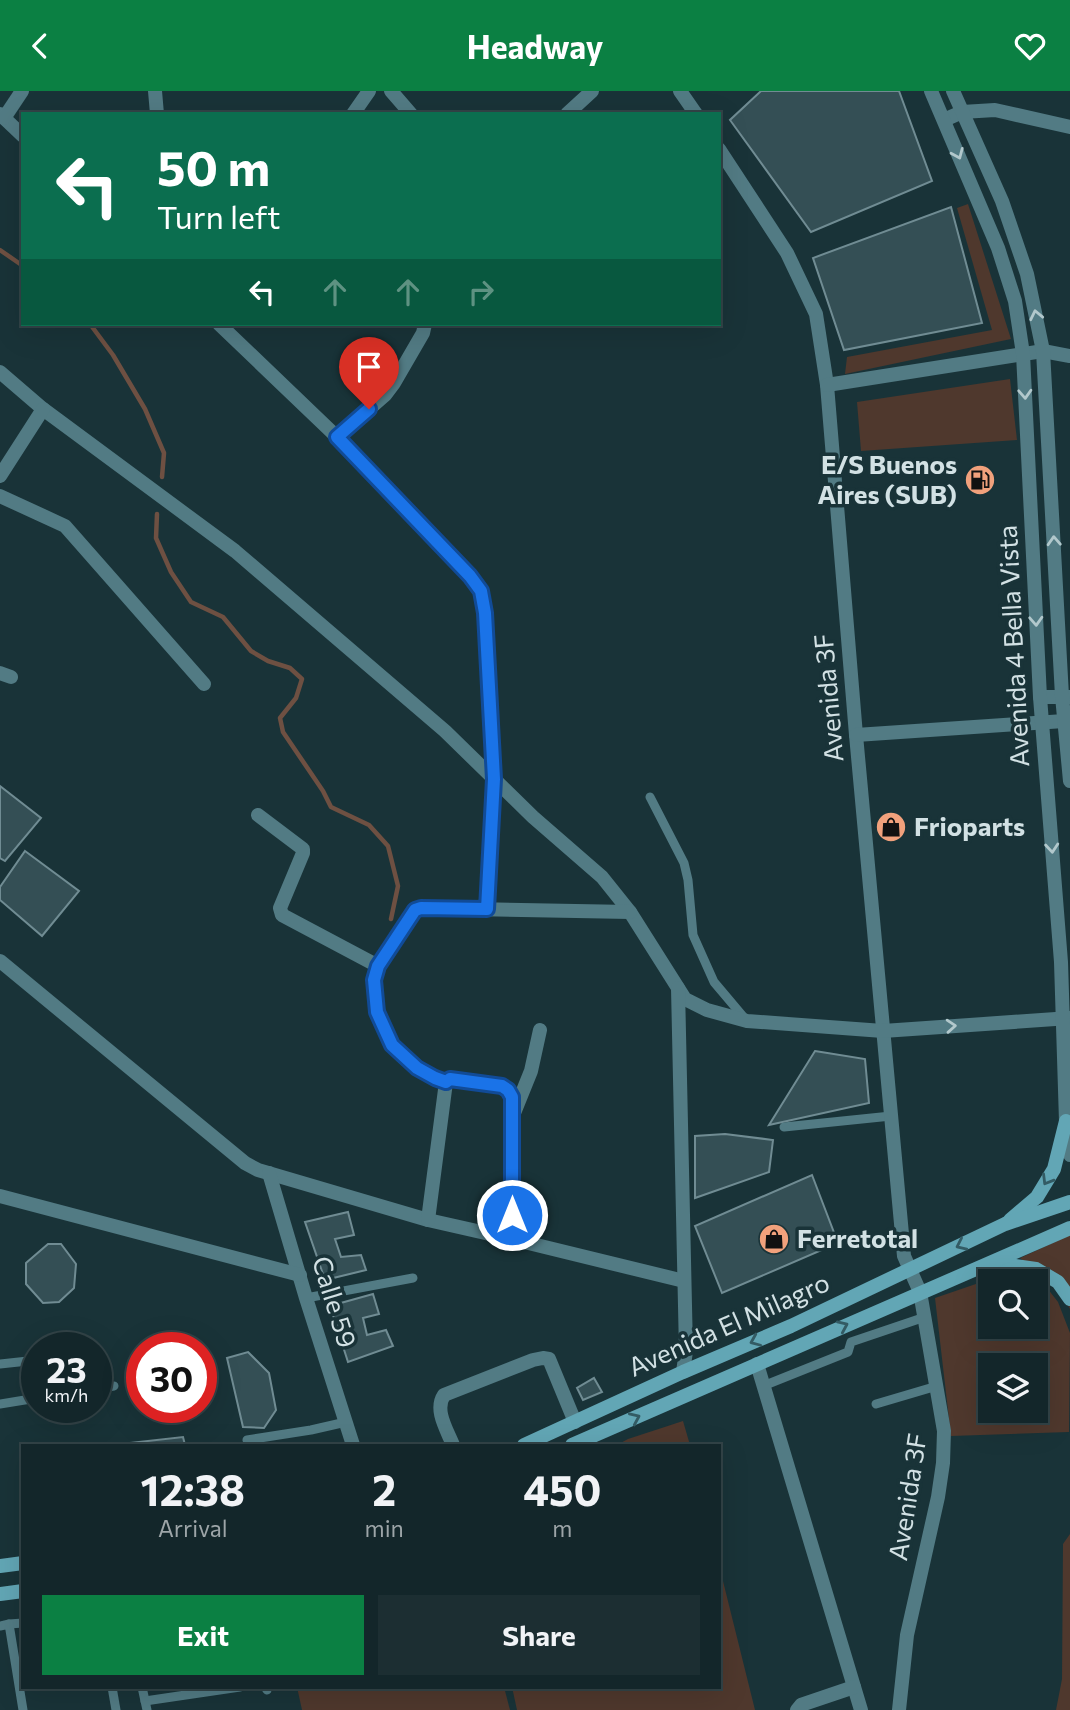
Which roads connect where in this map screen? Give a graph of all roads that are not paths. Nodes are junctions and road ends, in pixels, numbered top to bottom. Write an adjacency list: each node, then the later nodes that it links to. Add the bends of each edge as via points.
1 (22, 91): 15 (street)
2 (155, 91): 9 (street)
3 (369, 91): 10 (street)
4 (391, 91): 11 (street)
5 (592, 91): 12 (street)
6 (680, 91): 13 (street)
7 (931, 91): 16 (street, Avenida 4 Bella Vista)
8 (953, 91): 14 (street, Avenida 4 Bella Vista)
9 (157, 112)
10 (354, 112)
11 (409, 112)
12 (570, 112)
13 (694, 112)
14 (962, 112): 16 (street); 17 (street, via 995,110); 22 (street, Avenida 4 Bella Vista, one-way to 14, via 1027,274 1002,201)
15 (2, 116): 18 (street)
16 (944, 120): 23 (street, Avenida 4 Bella Vista, one-way to 23, via 998,248 1015,301)
17 (1070, 127)
18 (21, 134)
19 (721, 152): 26 (street, Avenida 3F, via 787,253 816,314)
20 (221, 326): 28 (street)
21 (425, 326): 28 (street, via 394,383)
22 (1043, 351): 23 (street); 24 (street); 33 (street, Avenida 4 Bella Vista, one-way to 22)
23 (1023, 354): 26 (street); 32 (street, Avenida 4 Bella Vista, one-way to 32)
24 (1070, 356)
25 (0, 372): 27 (street)
26 (827, 385): 36 (street, Avenida 3F)
27 (43, 409): 29 (street); 37 (street, via 235,551 445,731)
28 (337, 437): 37 (street, via 481,591)
29 (0, 476)
30 (0, 496): 31 (street, via 65,526)
31 (204, 684)
32 (1040, 697): 33 (street); 35 (street, Avenida 4 Bella Vista)
33 (1066, 697): 34 (street, Avenida 4 Bella Vista)
34 (1064, 721): 35 (street); 38 (street, Avenida 4 Bella Vista)
35 (1042, 722): 36 (street); 45 (street, Avenida 4 Bella Vista, one-way to 45)
36 (856, 735): 50 (street, Avenida 3F)
37 (494, 779): 41 (street); 42 (street, via 602,877)
38 (1070, 781)
39 (650, 797): 48 (lane, via 684,863 692,935 714,982)
40 (258, 815): 44 (street, via 303,849 280,908 282,915)
41 (487, 909): 42 (street); 44 (street, via 415,910)
42 (631, 912): 46 (street)
43 (0, 961): 57 (street, via 245,1163)
44 (378, 966): 51 (street, via 374,980 377,1012 392,1045 417,1068)
45 (1065, 968): 47 (street, Avenida 4 Bella Vista)
46 (678, 987): 48 (street, via 685,999 707,1010); 68 (street)
47 (1066, 1018): 50 (street, one-way to 47); 54 (street, Avenida 4 Bella Vista)
48 (747, 1021): 50 (street)
49 (540, 1030): 53 (street, via 531,1071)
50 (883, 1031): 52 (street, Avenida 3F)
51 (446, 1082): 53 (street, via 502,1086 512,1097); 60 (street)
52 (891, 1116): 55 (lane); 64 (street, Avenida 3F, via 904,1256)
53 (512, 1117): 63 (street)
54 (1066, 1121): 56 (street, Avenida 4 Bella Vista); 61 (main road, one-way to 61, via 1054,1169 1037,1197)
55 (784, 1126)
56 (1070, 1155)
57 (269, 1173): 60 (street); 65 (street, Calle 59)
58 (0, 1196): 65 (street)
59 (1070, 1202): 61 (main road, Avenida El Milagro)
60 (428, 1220): 63 (street)
61 (1005, 1224): 64 (main road, Avenida El Milagro, one-way to 64)
62 (1070, 1227): 67 (main road, Avenida El Milagro)
63 (512, 1239): 68 (street)
64 (910, 1269): 69 (street, Avenida 3F); 76 (main road, Avenida El Milagro, one-way to 76)
65 (300, 1275): 70 (street, Calle 59)
66 (413, 1278): 70 (lane)
67 (947, 1280): 69 (main road, Avenida El Milagro); 71 (main road, via 961,1282 1008,1265 1036,1269 1058,1282)
68 (684, 1281): 76 (street)
69 (920, 1292): 72 (street, Avenida 3F); 75 (main road, Avenida El Milagro, one-way to 69)
70 (306, 1299): 82 (street, Calle 59)
71 (1070, 1299)
72 (925, 1317): 77 (lane, via 851,1342 848,1352); 78 (street, Avenida 3F)
73 (21, 1362): 74 (lane)
74 (0, 1364)
75 (757, 1364): 77 (street); 88 (main road, Avenida El Milagro, one-way to 75)
76 (683, 1372): 83 (main road, Avenida El Milagro)
77 (763, 1386): 94 (street)
78 (937, 1386): 81 (lane); 102 (street, Avenida 3F, via 943,1463 907,1635)
79 (21, 1401): 80 (lane)
80 (0, 1404)
81 (876, 1404)
82 (346, 1422): 84 (lane); 85 (street, Calle 59)
83 (575, 1422): 86 (street, via 549,1359 543,1357 444,1395 440,1410); 87 (main road, Avenida El Milagro)
84 (247, 1440)
85 (353, 1444)
86 (453, 1444)
87 (526, 1444)
88 (574, 1444)
89 (21, 1563): 90 (main road)
90 (0, 1566)
91 (21, 1591): 92 (main road)
92 (0, 1594)
93 (4, 1625): 98 (lane)
94 (854, 1687): 100 (street); 101 (street)
95 (112, 1689): 99 (lane)
96 (230, 1689): 97 (lane)
97 (146, 1705)
98 (23, 1710)
99 (116, 1710)
100 (797, 1710)
101 (861, 1710)
102 (899, 1710)

